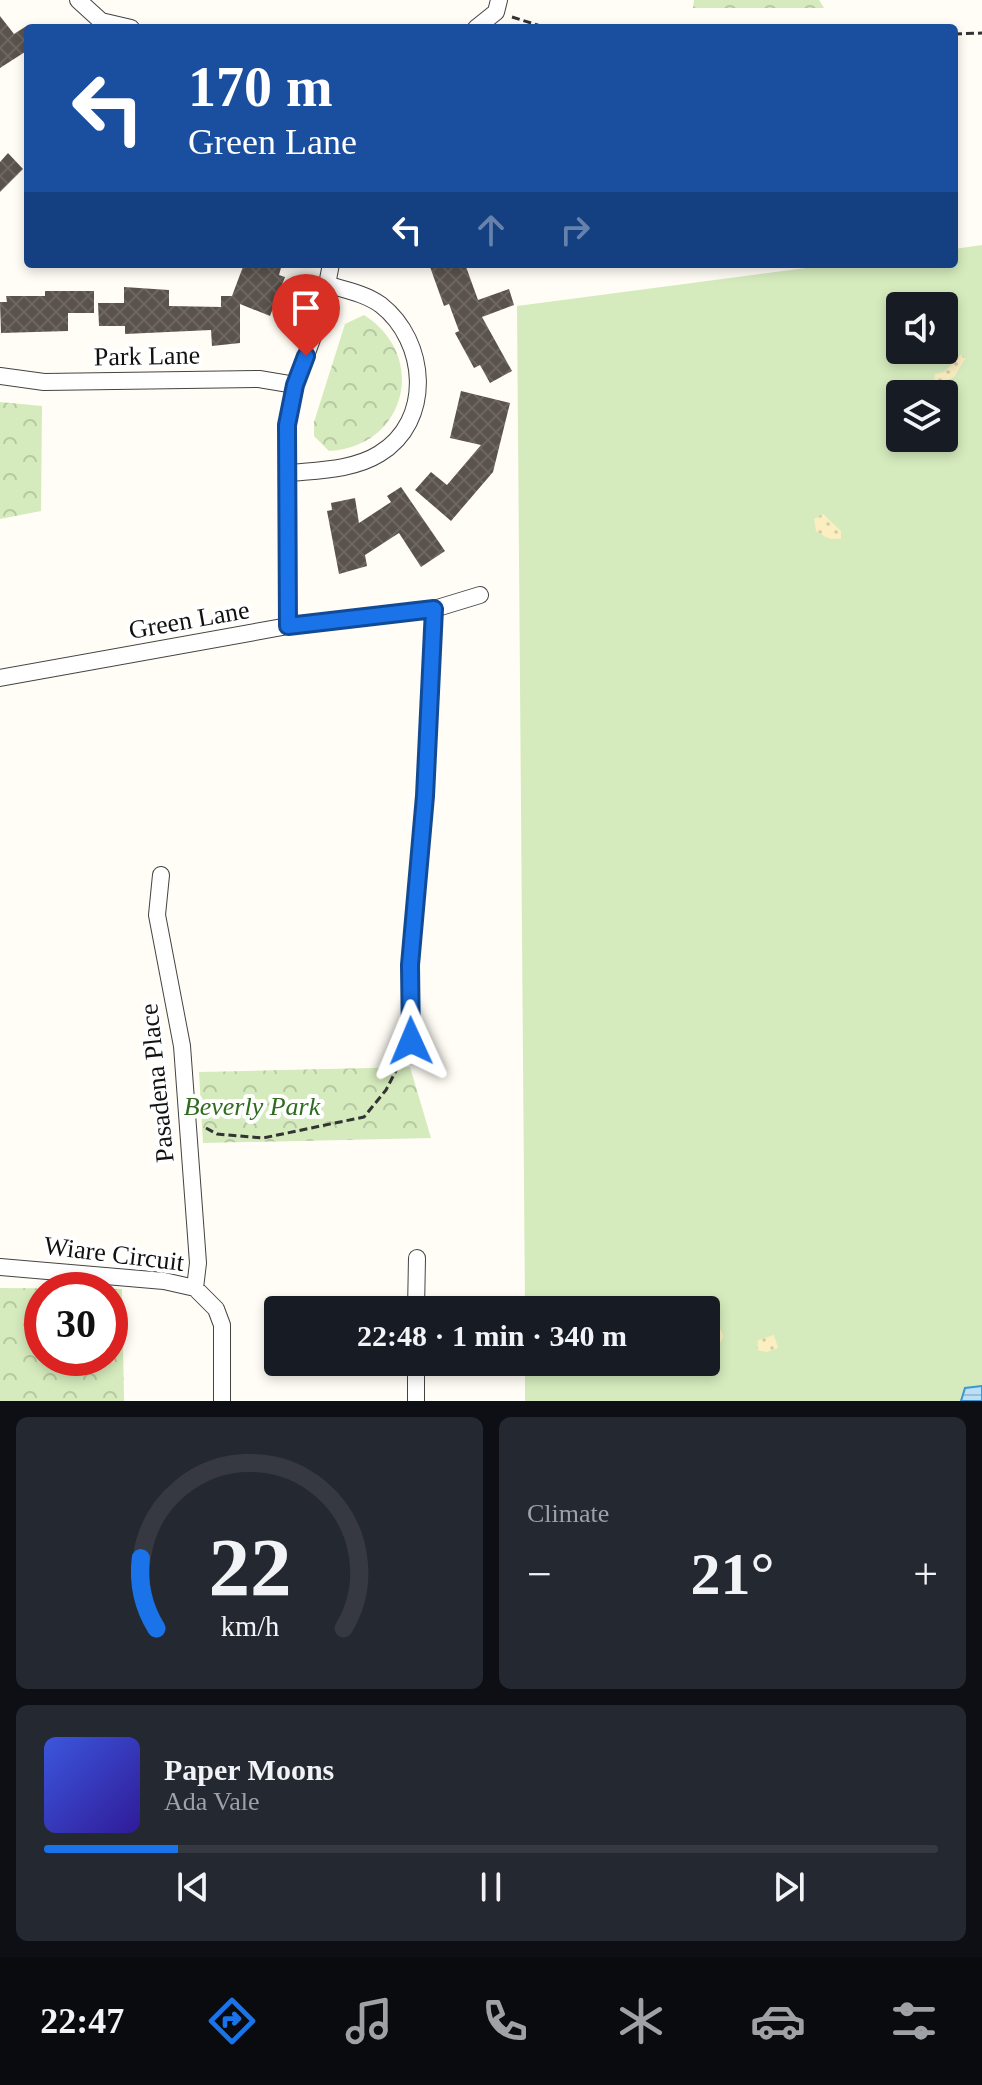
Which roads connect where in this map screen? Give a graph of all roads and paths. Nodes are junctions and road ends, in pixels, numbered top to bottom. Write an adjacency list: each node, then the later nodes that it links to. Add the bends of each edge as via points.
1 (78, 0): 3 (street, via 101,21)
2 (489, 16): 4 (path)
3 (114, 24)
4 (528, 24)
5 (982, 33): 6 (path)
6 (958, 34)
7 (331, 268): 8 (street)
8 (329, 285): 10 (street); 11 (street, via 374,301 401,325 416,357 416,403 399,435 381,453 356,464)
9 (0, 376): 10 (street, Park Lane, via 44,382 259,379)
10 (295, 385): 11 (street, via 287,425)
11 (289, 473): 14 (street)
12 (480, 595): 13 (street, Green Lane)
13 (434, 609): 14 (street, Green Lane); 17 (street, via 410,965)
14 (288, 626): 15 (street, Green Lane)
15 (0, 678)
16 (161, 875): 18 (street, Pasadena Place, via 157,915 182,1046)
17 (411, 1041): 18 (path, via 386,1090 364,1117 263,1138 217,1134)
18 (185, 1118): 21 (street, Pasadena Place, via 198,1263)
19 (417, 1258): 22 (street)
20 (0, 1267): 21 (street, Wiare Circuit)
21 (195, 1288): 24 (street, Wiare Circuit, via 216,1309 222,1325)
22 (416, 1296)
23 (416, 1376): 25 (street)
24 (222, 1401)
25 (416, 1401)

